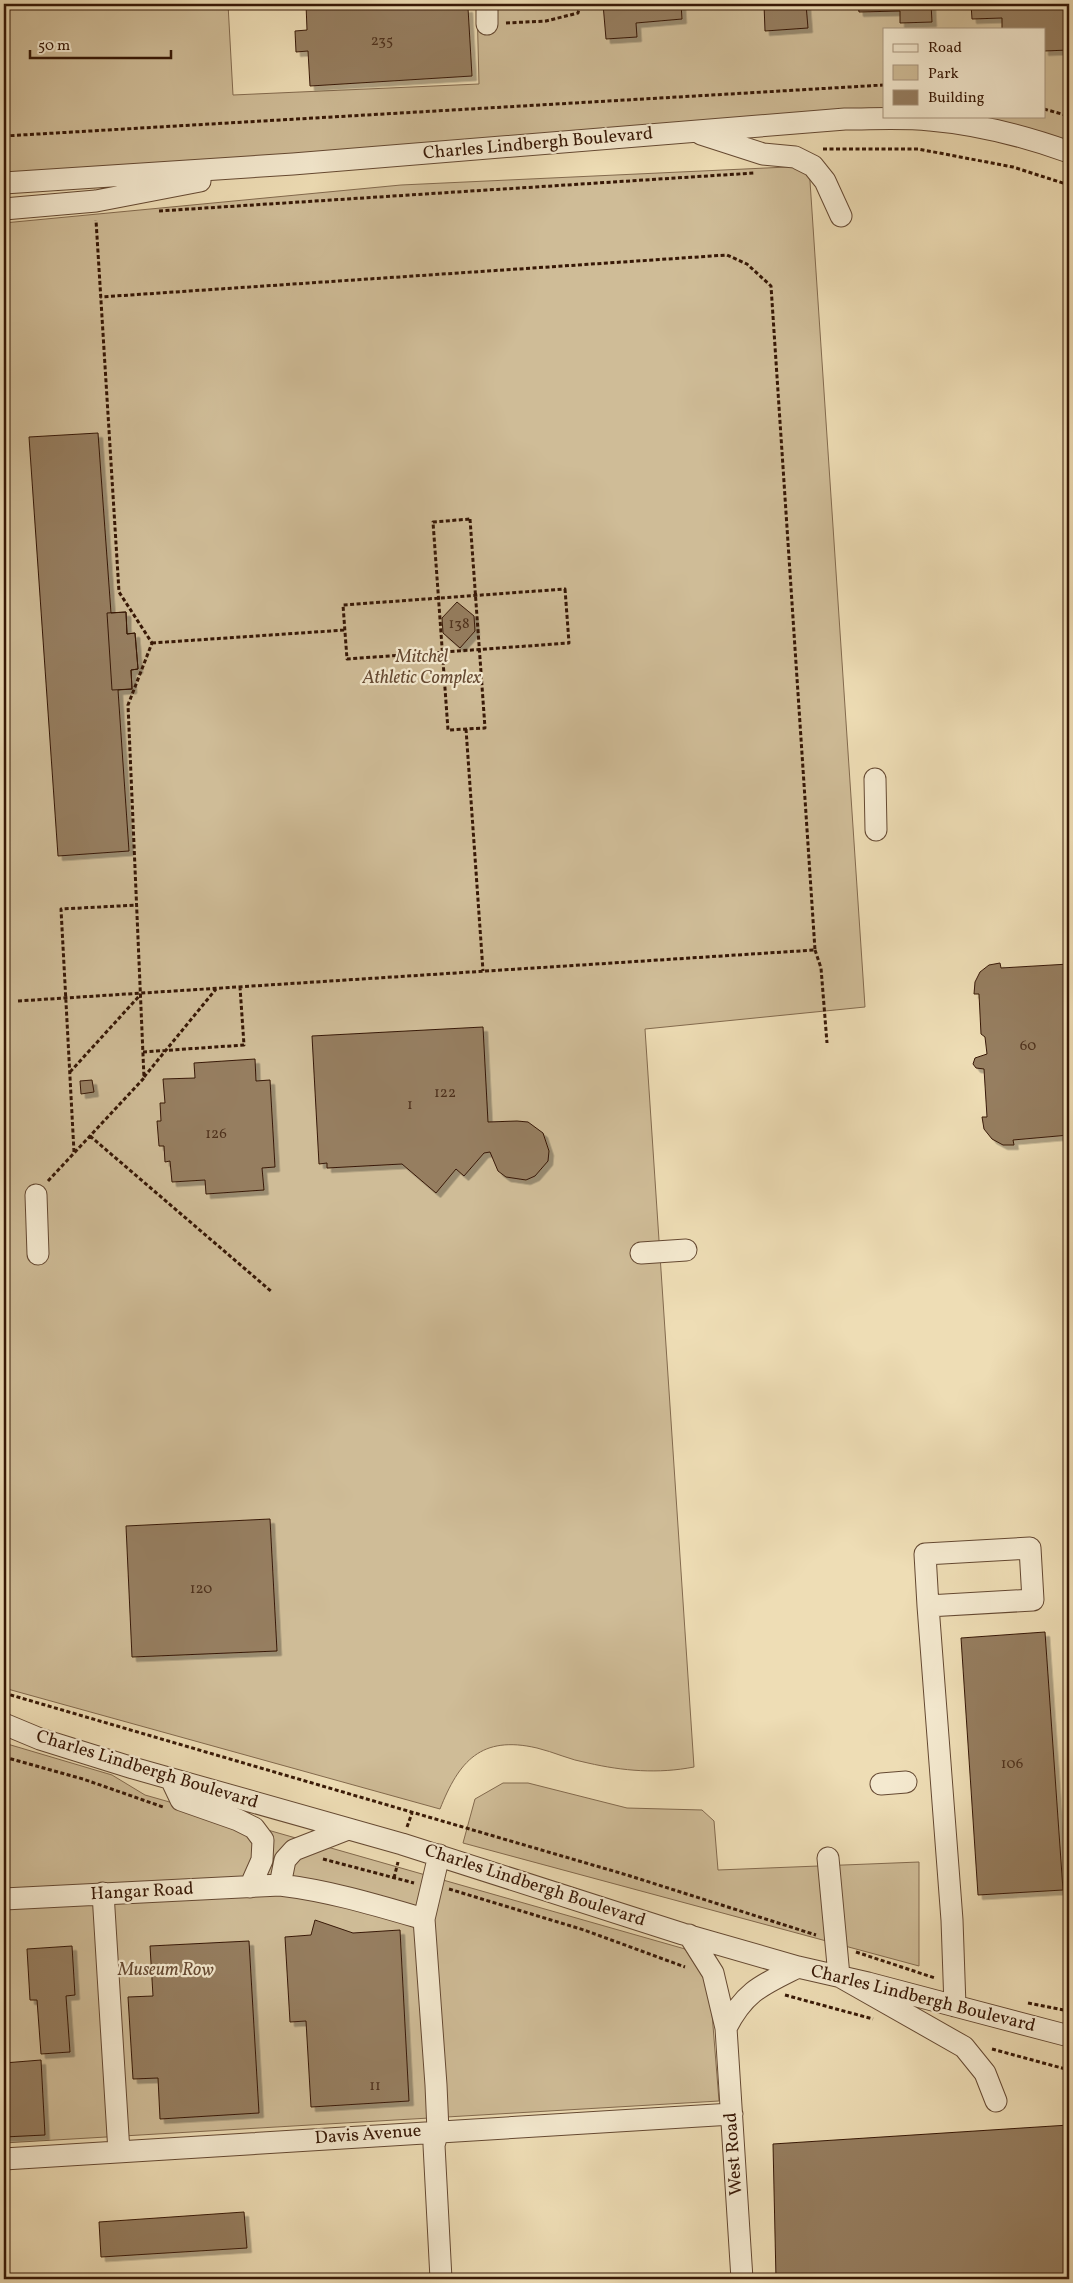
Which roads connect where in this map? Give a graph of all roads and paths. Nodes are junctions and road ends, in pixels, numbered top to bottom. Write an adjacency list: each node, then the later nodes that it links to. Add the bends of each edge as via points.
1 (580, 4): 2 (path, via 578,13 546,21)
2 (487, 14)
3 (883, 85): 7 (path)
4 (1046, 110): 5 (path)
5 (1069, 116)
6 (690, 131): 8 (street, Charles Lindbergh Boulevard, via 845,118 929,120 980,126); 9 (street, via 763,154 795,157); 10 (street, Charles Lindbergh Boulevard)
7 (4, 136)
8 (1069, 152)
9 (807, 163): 13 (path, via 818,149 918,149 1013,167); 17 (street, via 825,180)
10 (293, 164): 12 (street, Charles Lindbergh Boulevard); 14 (street, via 96,201)
11 (762, 172): 15 (path)
12 (4, 183)
13 (1069, 185)
14 (4, 209)
15 (155, 211)
16 (96, 215): 18 (path)
17 (842, 216)
18 (100, 298): 22 (path, via 119,592); 29 (path, via 727,255 747,264 771,286)
19 (476, 596): 20 (path); 20 (path, via 470,519 433,522); 23 (path); 23 (path, via 565,589 569,643)
20 (438, 599): 21 (path, via 343,605); 24 (path)
21 (345, 630): 22 (path); 24 (path, via 347,659)
22 (152, 643): 28 (path, via 128,705)
23 (479, 650): 24 (path); 25 (path, via 485,728)
24 (442, 652): 25 (path, via 448,730)
25 (466, 729): 30 (path)
26 (875, 779): 27 (street)
27 (876, 830)
28 (138, 905): 33 (path); 34 (path, via 62,909)
29 (814, 950): 30 (path); 36 (path, via 821,968)
30 (483, 972): 31 (path)
31 (240, 987): 32 (path); 37 (path, via 244,1045)
32 (216, 989): 33 (path); 37 (path)
33 (142, 993): 34 (path); 38 (path); 39 (path)
34 (66, 998): 35 (path); 39 (path)
35 (18, 1000)
36 (827, 1044)
37 (166, 1050): 38 (path); 40 (path)
38 (143, 1052): 40 (path)
39 (70, 1072): 42 (path)
40 (144, 1078): 41 (path)
41 (90, 1136): 42 (path); 47 (path)
42 (74, 1153): 43 (path)
43 (36, 1195): 46 (street)
44 (686, 1250): 45 (street)
45 (641, 1253)
46 (38, 1254)
47 (272, 1292)
48 (928, 1606): 48 (street, via 925,1554 1030,1548 1034,1600); 71 (street)
49 (4, 1692): 67 (path, via 627,1875)
50 (4, 1724): 52 (street, Charles Lindbergh Boulevard, via 40,1739)
51 (4, 1757): 55 (path, via 83,1779)
52 (171, 1779): 56 (street, Charles Lindbergh Boulevard); 62 (street, via 180,1800 238,1820 254,1828 263,1840 262,1860)
53 (906, 1782): 54 (street)
54 (881, 1784)
55 (173, 1811)
56 (348, 1829): 57 (street); 58 (street, Charles Lindbergh Boulevard)
57 (294, 1850): 60 (street, via 285,1860); 61 (path, via 379,1876)
58 (439, 1855): 61 (street); 66 (street, Charles Lindbergh Boulevard)
59 (828, 1858): 67 (street)
60 (280, 1884): 62 (street, Hangar Road); 65 (street, Hangar Road, via 356,1898)
61 (432, 1886): 65 (street); 69 (path, via 584,1930 690,1969)
62 (250, 1887): 63 (street, Hangar Road)
63 (103, 1893): 64 (street, Hangar Road); 84 (street)
64 (4, 1899)
65 (424, 1920): 83 (street)
66 (688, 1935): 68 (street, Charles Lindbergh Boulevard); 69 (street, West Road)
67 (836, 1944): 70 (street); 71 (path)
68 (798, 1967): 70 (street, Charles Lindbergh Boulevard); 72 (street)
69 (713, 1973): 77 (street, West Road)
70 (839, 1976): 74 (street, Charles Lindbergh Boulevard); 81 (street, via 964,2047 985,2073)
71 (954, 1984): 74 (street)
72 (759, 1986): 76 (path); 77 (street, via 736,2010)
73 (1020, 2001): 75 (path)
74 (955, 2006): 78 (street, Charles Lindbergh Boulevard)
75 (1069, 2012)
76 (876, 2020)
77 (726, 2028): 82 (street, West Road)
78 (1069, 2036)
79 (990, 2048): 80 (path)
80 (1069, 2070)
81 (996, 2101)
82 (732, 2114): 83 (street, Davis Avenue); 87 (street, West Road)
83 (438, 2131): 84 (street, Davis Avenue); 86 (street, via 434,2145)
84 (119, 2152): 85 (street, Davis Avenue)
85 (4, 2159)
86 (441, 2279)
87 (742, 2279)

